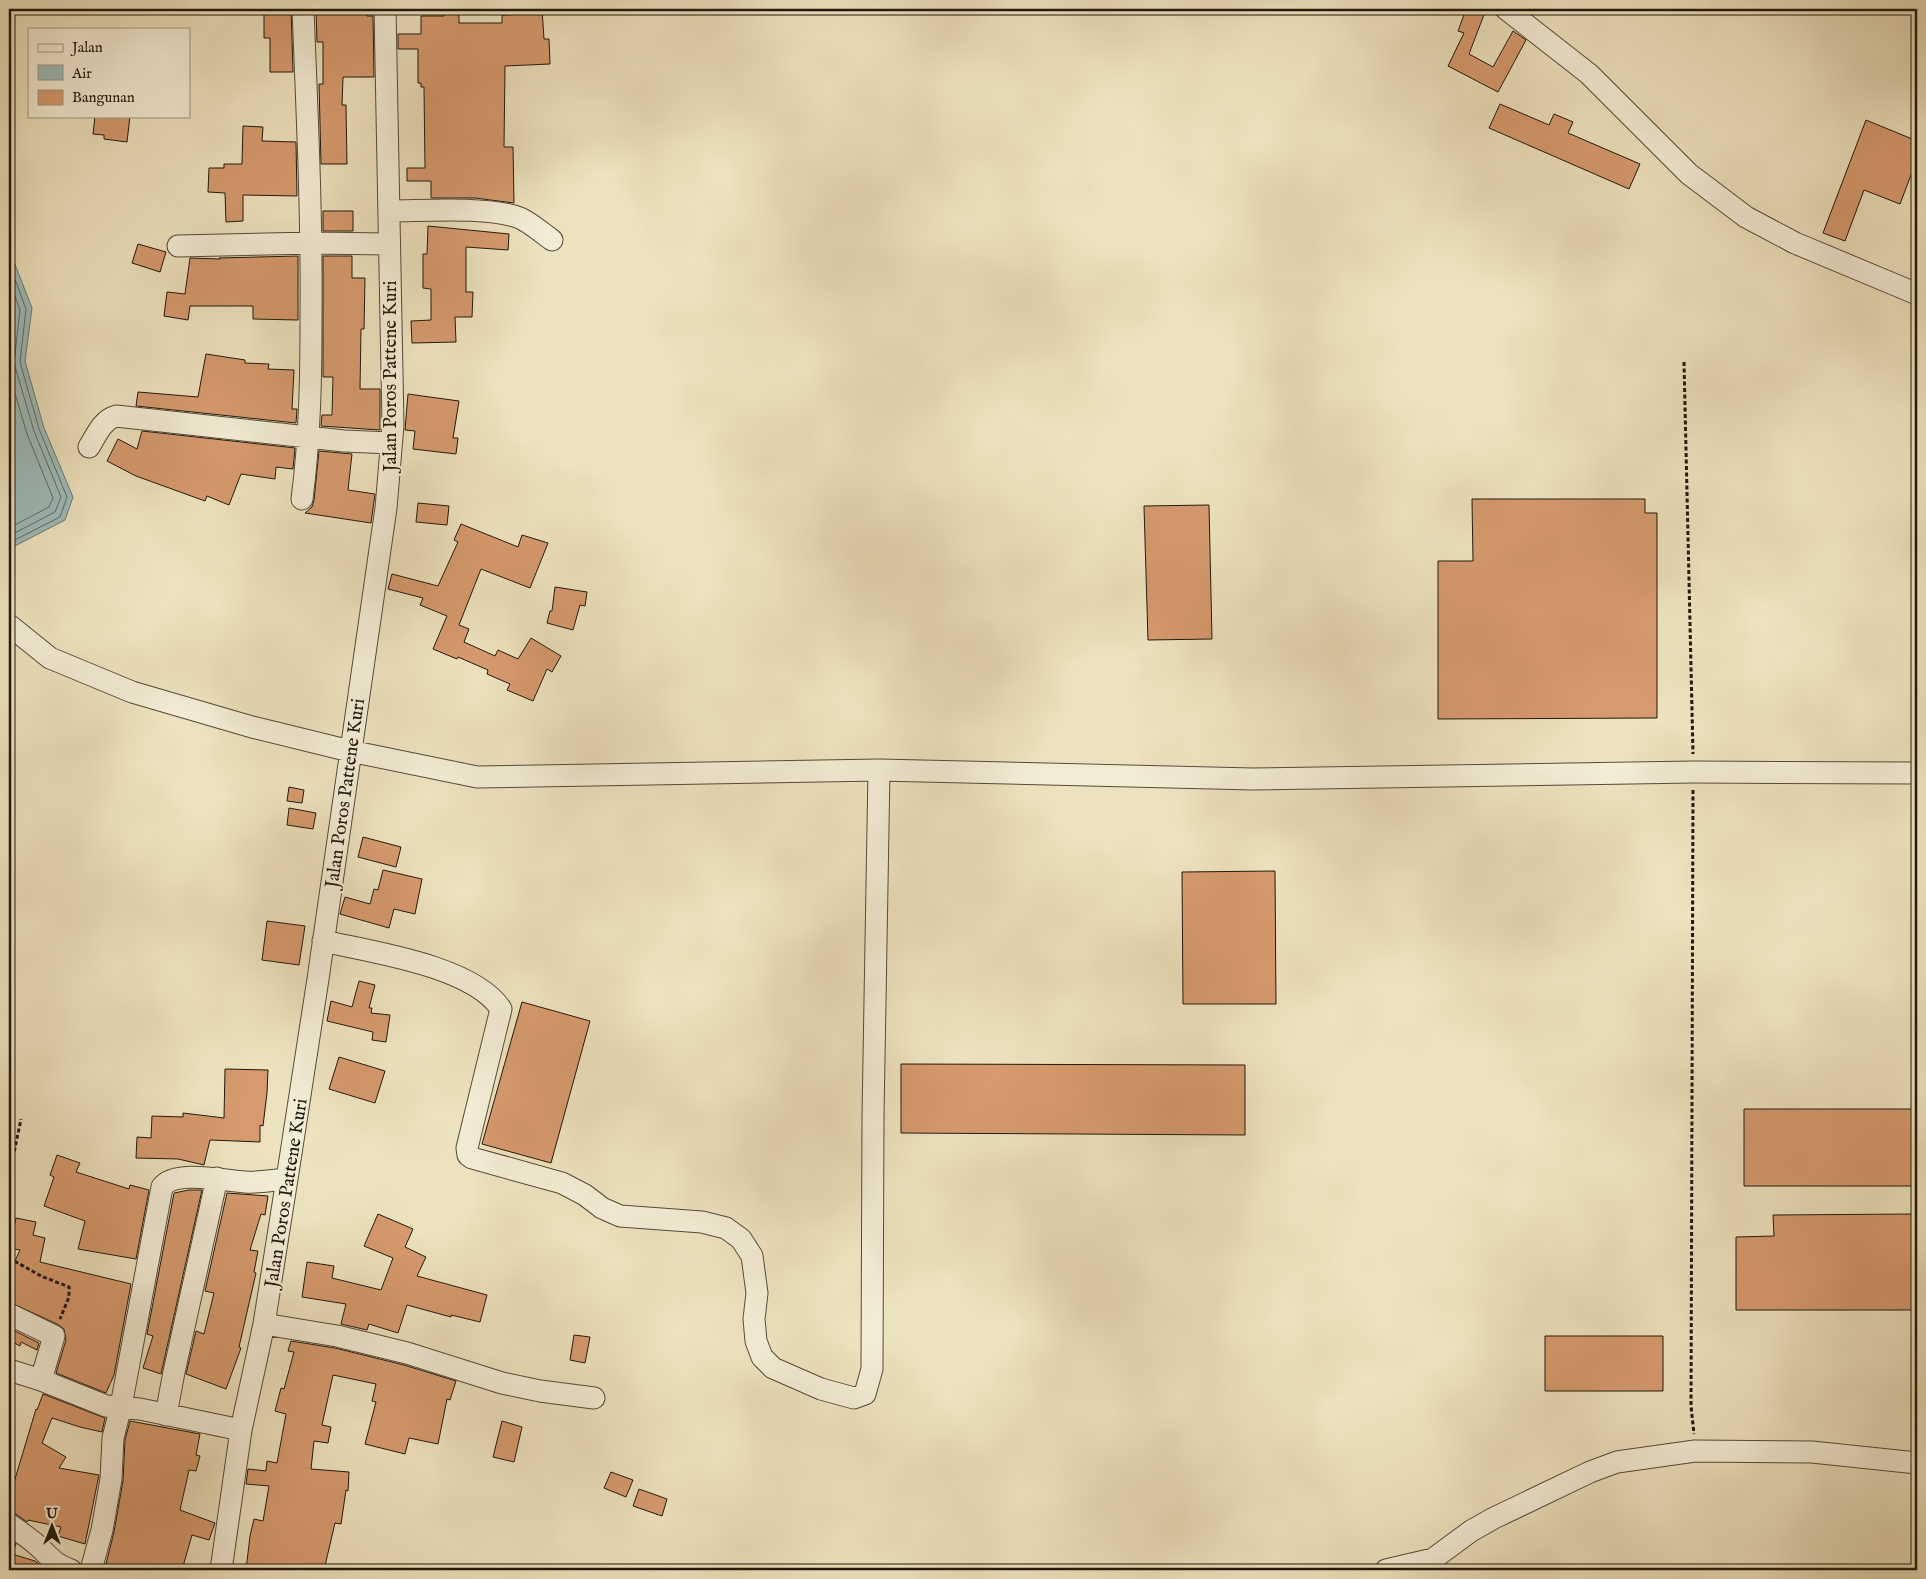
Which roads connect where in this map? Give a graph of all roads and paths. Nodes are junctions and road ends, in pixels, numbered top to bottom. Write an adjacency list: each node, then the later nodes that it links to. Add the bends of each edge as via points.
1 (303, 9): 6 (street)
2 (385, 9): 4 (street, Jalan Poros Pattene Kuri)
3 (1506, 9): 9 (street, via 1589,74 1689,174 1746,217 1795,243)
4 (389, 211): 5 (street, via 480,211 506,215 520,219); 7 (street, Jalan Poros Pattene Kuri)
5 (552, 240)
6 (312, 242): 7 (street); 8 (street); 11 (street, via 311,385)
7 (389, 244): 12 (street, Jalan Poros Pattene Kuri)
8 (178, 246)
9 (1917, 294)
10 (1684, 362): 18 (path)
11 (307, 436): 12 (street); 13 (street, via 116,416 104,422); 14 (street)
12 (391, 444): 16 (street, Jalan Poros Pattene Kuri, via 386,508)
13 (89, 447)
14 (302, 499)
15 (9, 625): 16 (street, via 50,658 132,692)
16 (350, 751): 17 (street, via 477,777); 20 (street, Jalan Poros Pattene Kuri)
17 (879, 770): 18 (street, via 1253,779); 20 (street, via 872,1369 865,1394 854,1398 821,1389 781,1372 762,1357 756,1341 757,1293 752,1256 741,1239 726,1228 702,1222 620,1216 562,1183 468,1155 467,1148 501,1009 497,1002 460,977 436,968)
18 (1693, 772): 19 (street); 35 (path, via 1691,1406)
19 (1917, 773)
20 (324, 941): 24 (street, Jalan Poros Pattene Kuri)
21 (21, 1118): 22 (path)
22 (9, 1177)
23 (217, 1178): 24 (street, via 245,1182); 32 (street, via 177,1178 162,1186); 33 (street)
24 (287, 1179): 27 (street, Jalan Poros Pattene Kuri)
25 (9, 1258): 28 (path, via 69,1287 69,1297)
26 (9, 1314): 28 (street)
27 (264, 1324): 31 (street, via 337,1336 502,1383); 34 (street, Jalan Poros Pattene Kuri)
28 (54, 1336): 30 (street)
29 (9, 1370): 30 (street)
30 (41, 1380): 32 (street, via 106,1406)
31 (594, 1398)
32 (121, 1406): 33 (street); 39 (street, via 113,1438 111,1478 102,1530)
33 (166, 1415): 34 (street)
34 (242, 1430): 40 (street, Jalan Poros Pattene Kuri)
35 (1695, 1451): 36 (street, via 1812,1452); 41 (street, via 1617,1462 1590,1472 1494,1518 1433,1559)
36 (1917, 1464)
37 (9, 1524): 38 (street, via 40,1547 49,1558)
38 (71, 1570)
39 (92, 1570)
40 (221, 1570)
41 (1386, 1570)

